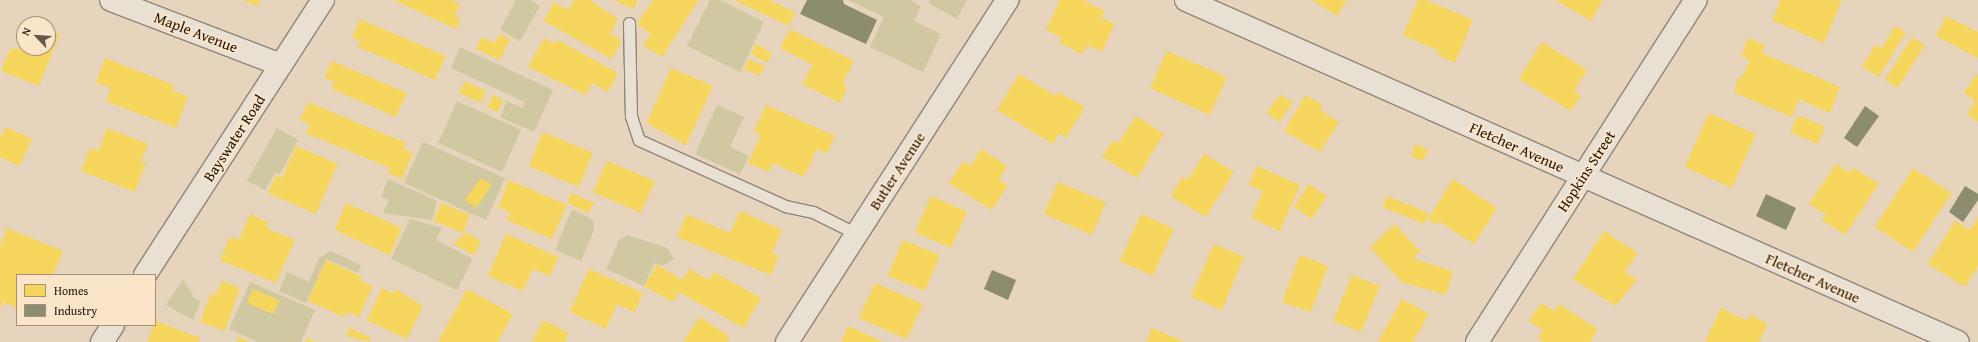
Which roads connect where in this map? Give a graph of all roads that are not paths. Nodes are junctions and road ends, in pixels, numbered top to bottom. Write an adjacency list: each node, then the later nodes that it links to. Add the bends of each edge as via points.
1 (111, 0): 7 (street, Maple Avenue)
2 (322, 0): 7 (street, Bayswater Road)
3 (1007, 0): 9 (street, Butler Avenue)
4 (1186, 0): 8 (street, Fletcher Avenue)
5 (1696, 0): 8 (street, Hopkins Street)
6 (629, 23): 9 (lane, via 630,116 639,140 785,206 813,212)
7 (281, 65): 10 (street, Bayswater Road)
8 (1583, 176): 14 (street, Hopkins Street); 15 (street, Fletcher Avenue)
9 (856, 234): 13 (street, Butler Avenue)
10 (147, 274)
11 (112, 326): 12 (street)
12 (102, 342)
13 (787, 342)
14 (1477, 342)
15 (1958, 342)

